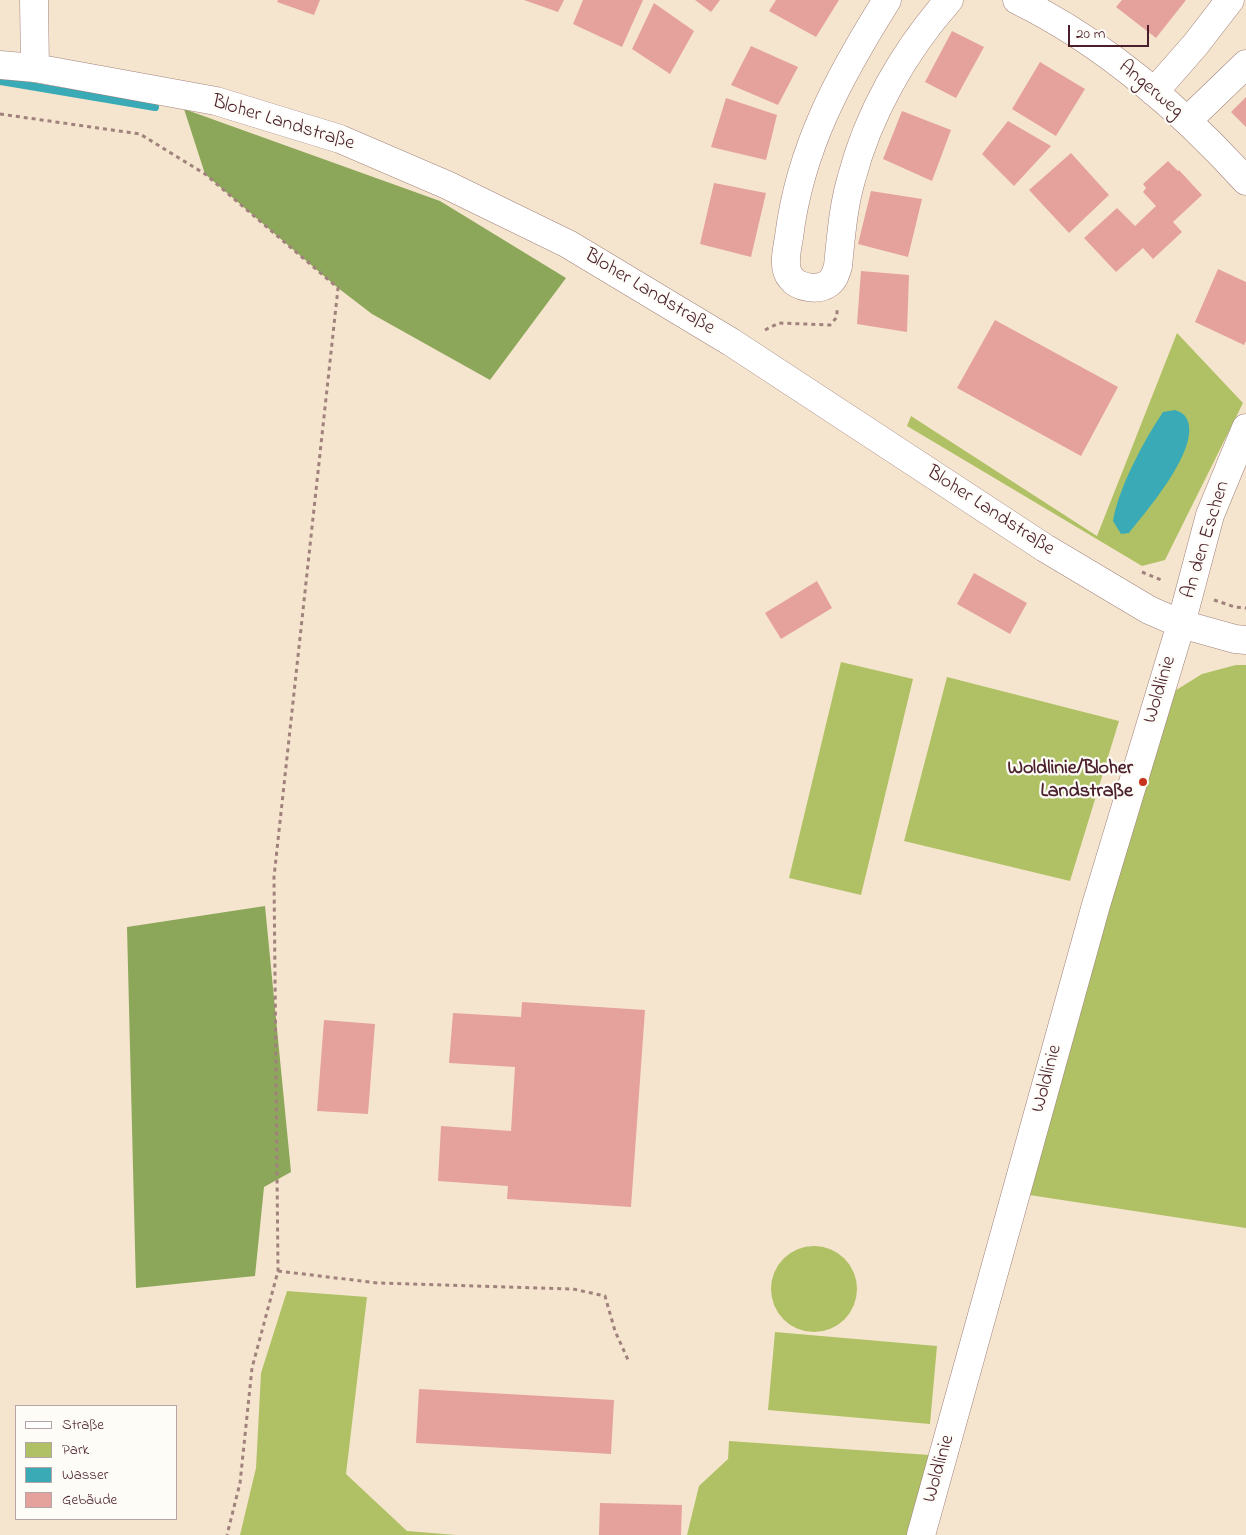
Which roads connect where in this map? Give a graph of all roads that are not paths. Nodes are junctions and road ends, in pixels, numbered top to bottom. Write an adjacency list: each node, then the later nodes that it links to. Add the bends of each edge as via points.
1 (34, 0): 8 (street)
2 (887, 0): 3 (street, via 832,94 794,206 787,270 791,279 808,287 824,286 830,282 838,266 843,215 865,138 899,69)
3 (949, 0)
4 (1017, 0): 9 (street, Angerweg, via 1102,51)
5 (1230, 0): 9 (street)
6 (1246, 64): 10 (street)
7 (0, 65): 8 (street, Bloher Landstraße)
8 (35, 68): 13 (street, Bloher Landstraße, via 216,101 340,139 447,185 568,244 731,342 1045,548 1148,610)
9 (1154, 92): 10 (street, Angerweg)
10 (1187, 121): 11 (street, Angerweg)
11 (1246, 181)
12 (1246, 428): 13 (street, An den Eschen, via 1210,515)
13 (1181, 624): 14 (street, Bloher Landstraße); 15 (street, Woldlinie, via 1096,905)
14 (1246, 640)
15 (921, 1535)

